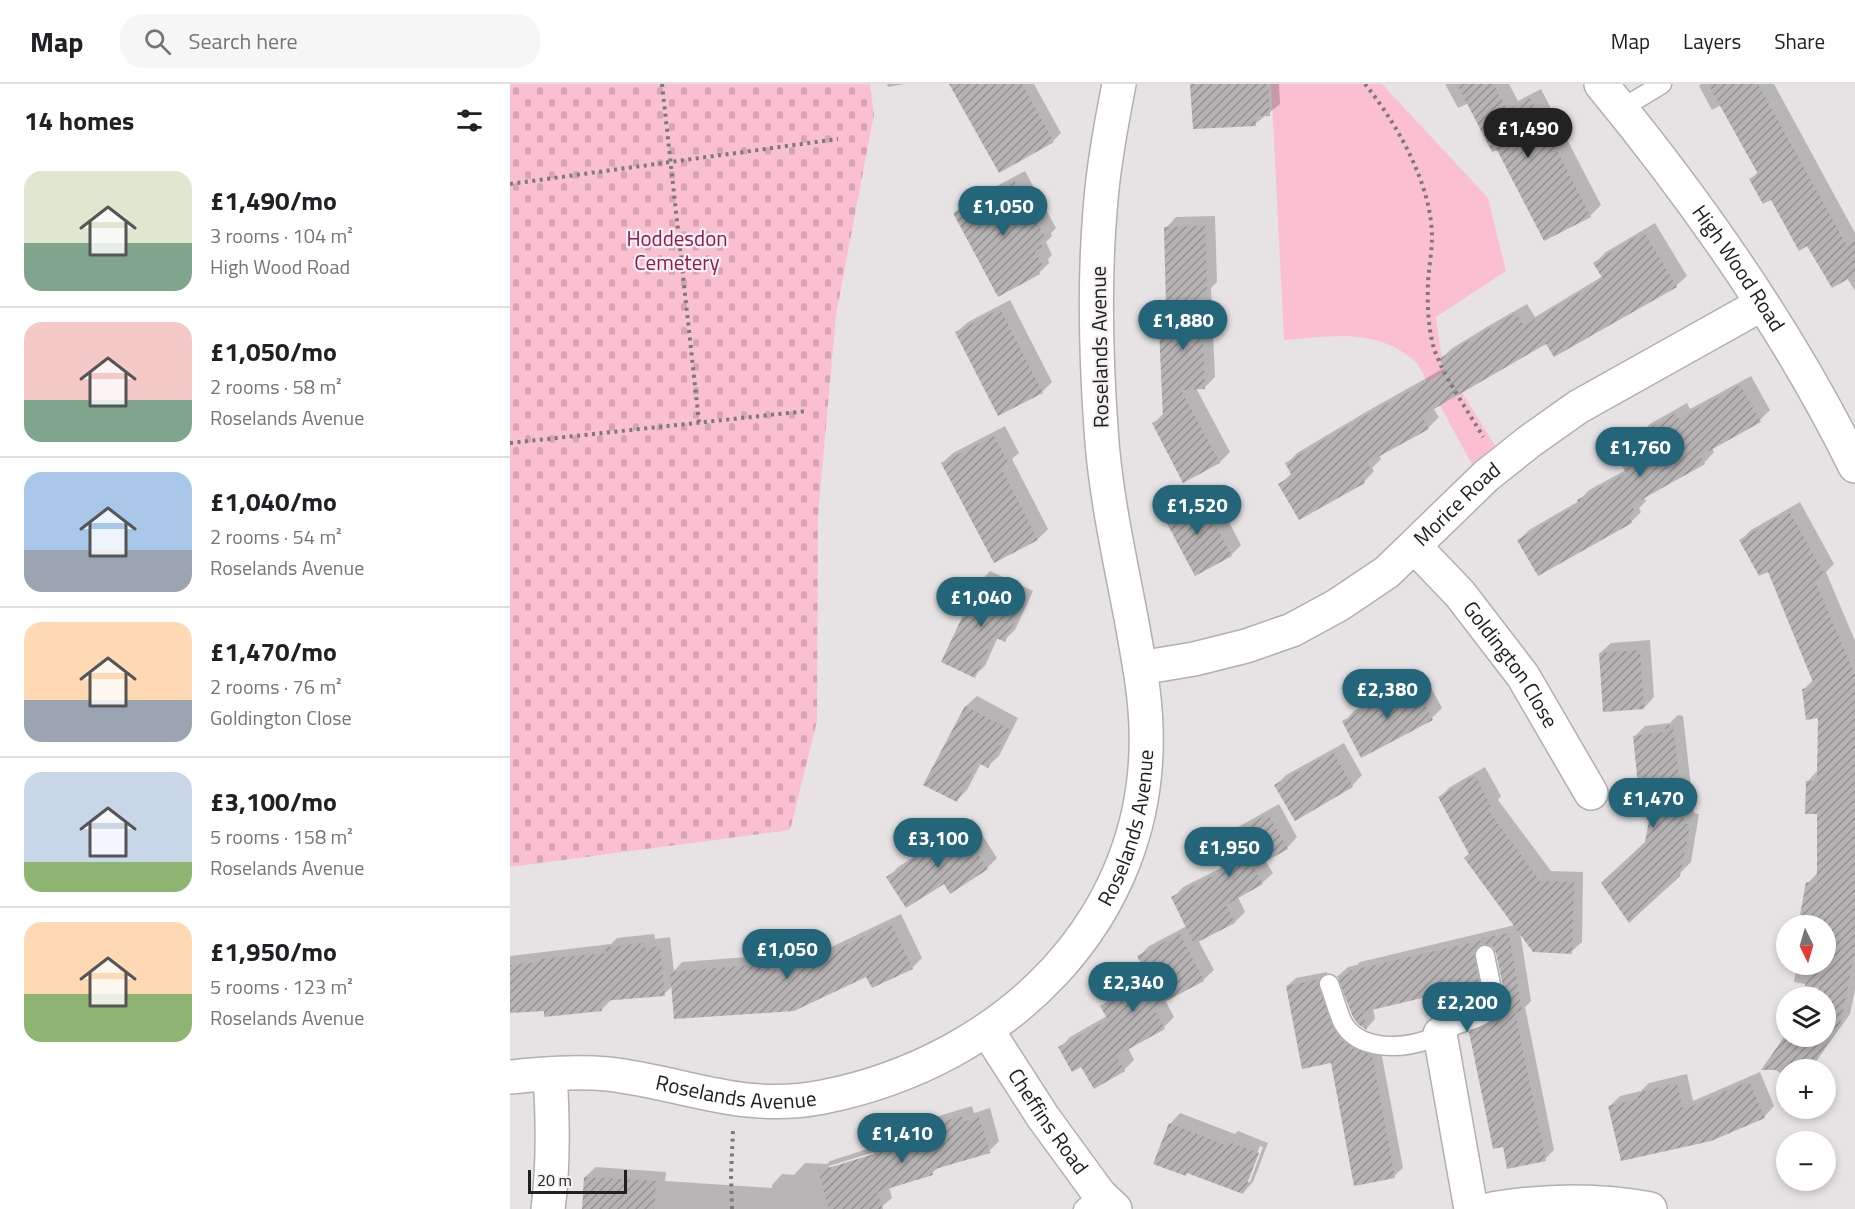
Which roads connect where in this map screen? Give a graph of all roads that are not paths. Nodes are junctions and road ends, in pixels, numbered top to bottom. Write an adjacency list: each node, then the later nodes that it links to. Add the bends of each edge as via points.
1 (1119, 84): 7 (street, Roselands Avenue, via 1100,211 1098,360 1109,498)
2 (1662, 84): 3 (lane)
3 (1611, 96): 4 (street, High Wood Road, via 1694,202)
4 (1762, 304): 5 (street, High Wood Road); 6 (street, Morice Road, via 1578,407 1486,476)
5 (1855, 466)
6 (1415, 547): 7 (street, Morice Road, via 1387,573 1292,630 1194,659); 8 (street, Goldington Close, via 1460,594 1523,676)
7 (1140, 668): 11 (street, Roselands Avenue, via 1146,754 1136,825 1127,857 1096,916 1050,978)
8 (1591, 793)
9 (1485, 955): 12 (lane, via 1492,996 1488,1011)
10 (1329, 984): 12 (lane, via 1343,1023 1361,1040 1404,1046)
11 (987, 1030): 13 (street, Roselands Avenue, via 921,1066 847,1092 787,1102 735,1099 607,1074); 15 (street, Cheffins Road)
12 (1440, 1034): 17 (street)
13 (550, 1074): 14 (street, Roselands Avenue); 16 (street, via 554,1130)
14 (510, 1077)
15 (1099, 1204)
16 (548, 1209)
17 (1471, 1209)
18 (1492, 1209): 19 (street, via 1580,1201)
19 (1650, 1209)

